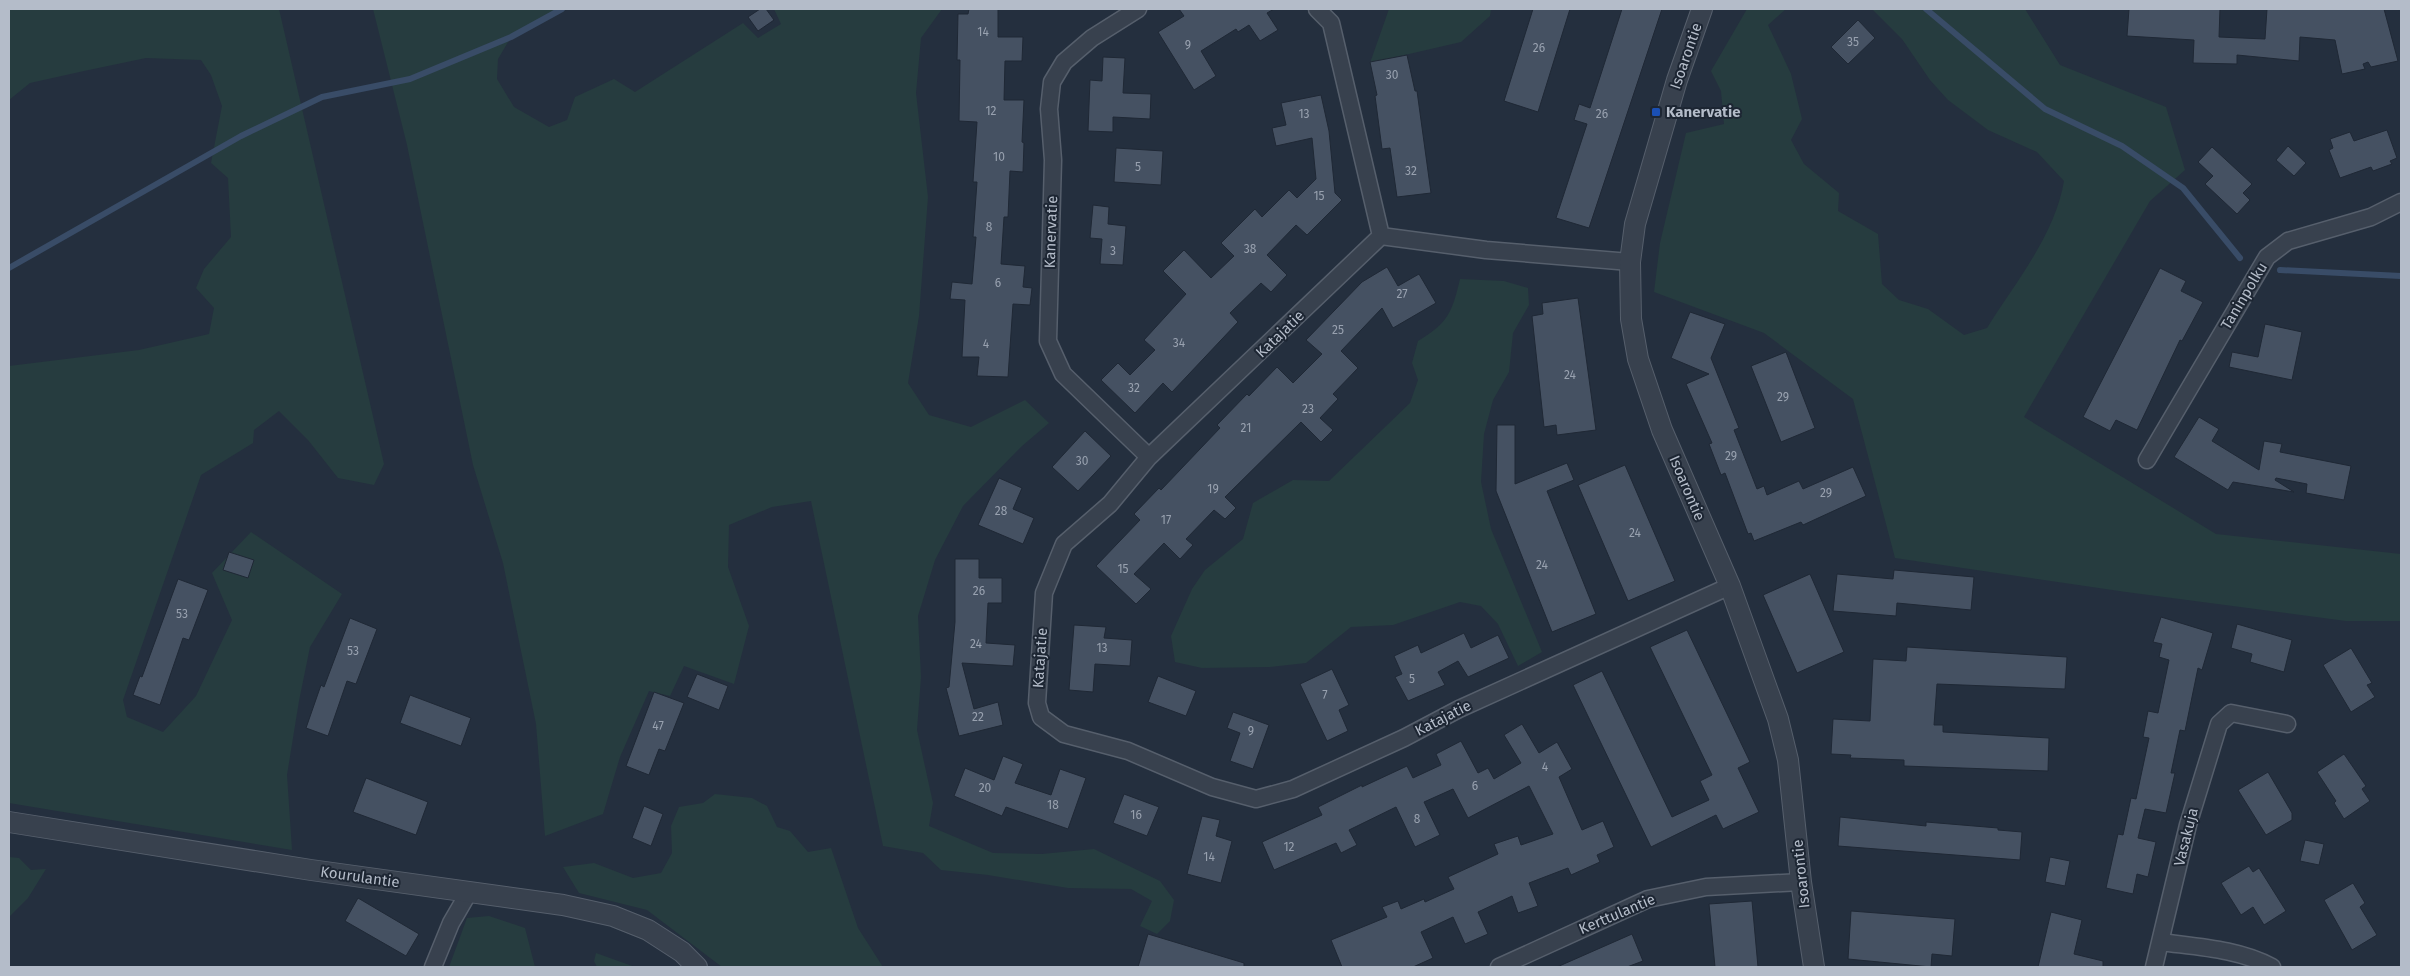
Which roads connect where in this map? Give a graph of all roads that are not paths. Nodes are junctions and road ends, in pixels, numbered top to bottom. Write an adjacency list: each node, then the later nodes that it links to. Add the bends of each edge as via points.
1 (1138, 9): 7 (street, Kanervatie, via 1092,38 1064,62 1052,82 1049,109 1053,160 1048,342 1063,374)
2 (1317, 9): 5 (street, via 1331,23)
3 (1702, 9): 6 (street, Isoarontie, via 1640,205)
4 (2401, 202): 8 (street, Taninpolku, via 2371,217 2288,241 2267,257)
5 (1381, 236): 6 (street, via 1486,250); 7 (street, Katajatie)
6 (1630, 262): 9 (street, Isoarontie, via 1631,319 1638,359 1662,430)
7 (1149, 458): 9 (street, Katajatie, via 1110,504 1064,544 1044,593 1037,703 1041,717 1064,734 1128,751 1212,787 1256,799 1293,789)
8 (2147, 460)
9 (1730, 586): 12 (street, Isoarontie, via 1778,719 1788,760)
10 (2288, 724): 14 (street, Vasakuja, via 2231,713 2219,724 2188,825)
11 (9, 822): 13 (street, Kourulantie)
12 (1801, 882): 17 (street, Kerttulantie, via 1706,887 1648,899); 18 (street, Isoarontie)
13 (469, 892): 15 (street, via 451,923); 16 (street, Kourulantie, via 563,905 613,916 648,930 682,952)
14 (2161, 942): 19 (street, Vasakuja); 20 (street, via 2255,958)
15 (433, 967)
16 (698, 967)
17 (1499, 967)
18 (1814, 967)
19 (2154, 967)
20 (2272, 967)

